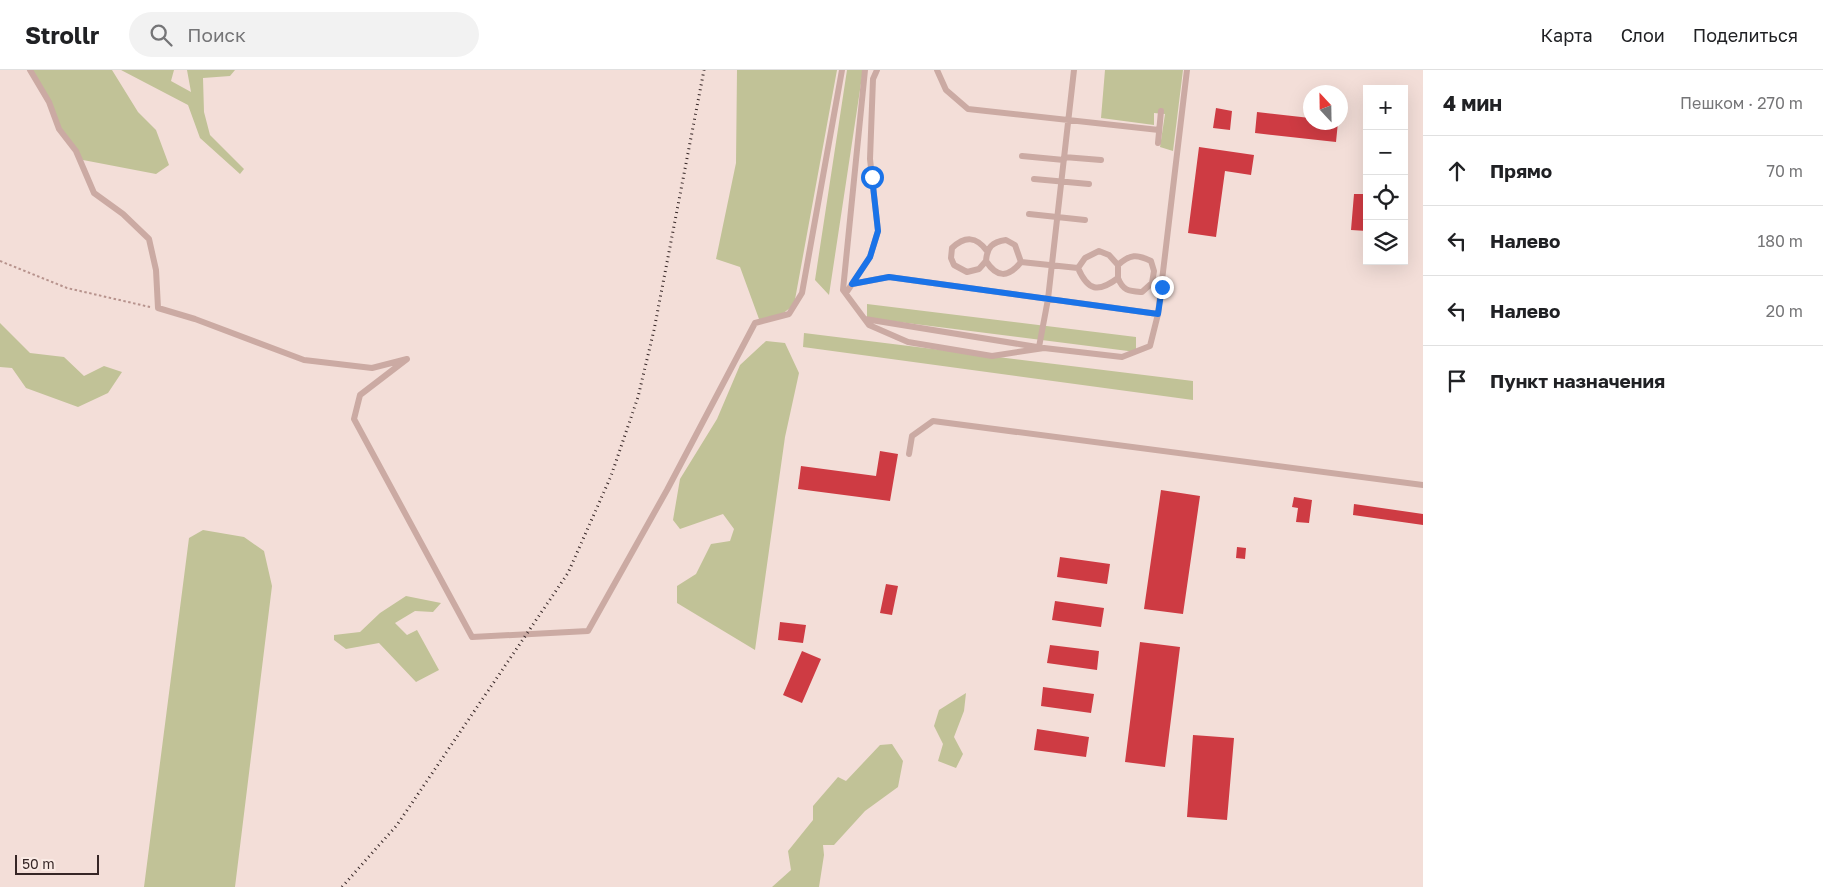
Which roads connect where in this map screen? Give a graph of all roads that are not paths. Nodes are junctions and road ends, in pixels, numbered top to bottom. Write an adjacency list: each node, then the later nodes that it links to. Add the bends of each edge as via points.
1 (30, 70): 2 (lane, via 49,102 59,129 76,151 94,193 149,239 156,270 158,308 304,360 372,368 407,359 360,395 354,419 472,637 588,631 667,490 754,323 789,314 802,293)
2 (842, 70)
3 (864, 70): 29 (lane, via 843,290)
4 (877, 70): 28 (lane, via 873,79 870,160 878,231 870,257)
5 (937, 70): 9 (lane, via 946,90 968,109)
6 (1074, 70): 9 (lane)
7 (1187, 70): 31 (lane)
8 (1161, 112): 10 (lane)
9 (1068, 120): 10 (lane); 13 (lane)
10 (1159, 130): 11 (lane)
11 (1158, 144)
12 (1022, 156): 13 (lane)
13 (1064, 158): 14 (lane); 16 (lane)
14 (1101, 160)
15 (1034, 179): 16 (lane)
16 (1061, 181): 17 (lane); 19 (lane)
17 (1089, 184)
18 (1030, 214): 19 (lane)
19 (1057, 217): 20 (lane); 25 (lane)
20 (1085, 220)
21 (987, 251): 22 (lane); 22 (lane, via 980,242 970,238 961,240 952,248 951,258 954,265 967,272 979,269); 23 (lane, via 994,242 1006,240 1015,245)
22 (986, 261): 23 (lane, via 992,270 1001,274 1013,272)
23 (1021, 262): 25 (lane)
24 (1118, 264): 26 (lane, via 1099,251 1084,258); 27 (lane); 27 (lane, via 1127,257 1138,255 1151,261 1154,271 1152,283 1142,292 1128,291)
25 (1052, 267): 26 (lane); 30 (lane)
26 (1078, 268): 27 (lane, via 1084,281 1096,288 1105,288)
27 (1118, 278)
28 (852, 284): 29 (lane); 30 (lane, via 889,277)
29 (846, 294): 32 (lane)
30 (1048, 299): 31 (lane); 33 (lane)
31 (1158, 314): 33 (lane, via 1150,346 1122,357)
32 (865, 320): 33 (lane); 33 (lane, via 869,325 908,342 992,356)
33 (1041, 347)
34 (909, 454): 35 (lane, via 912,436 933,421)
35 (1423, 485)

